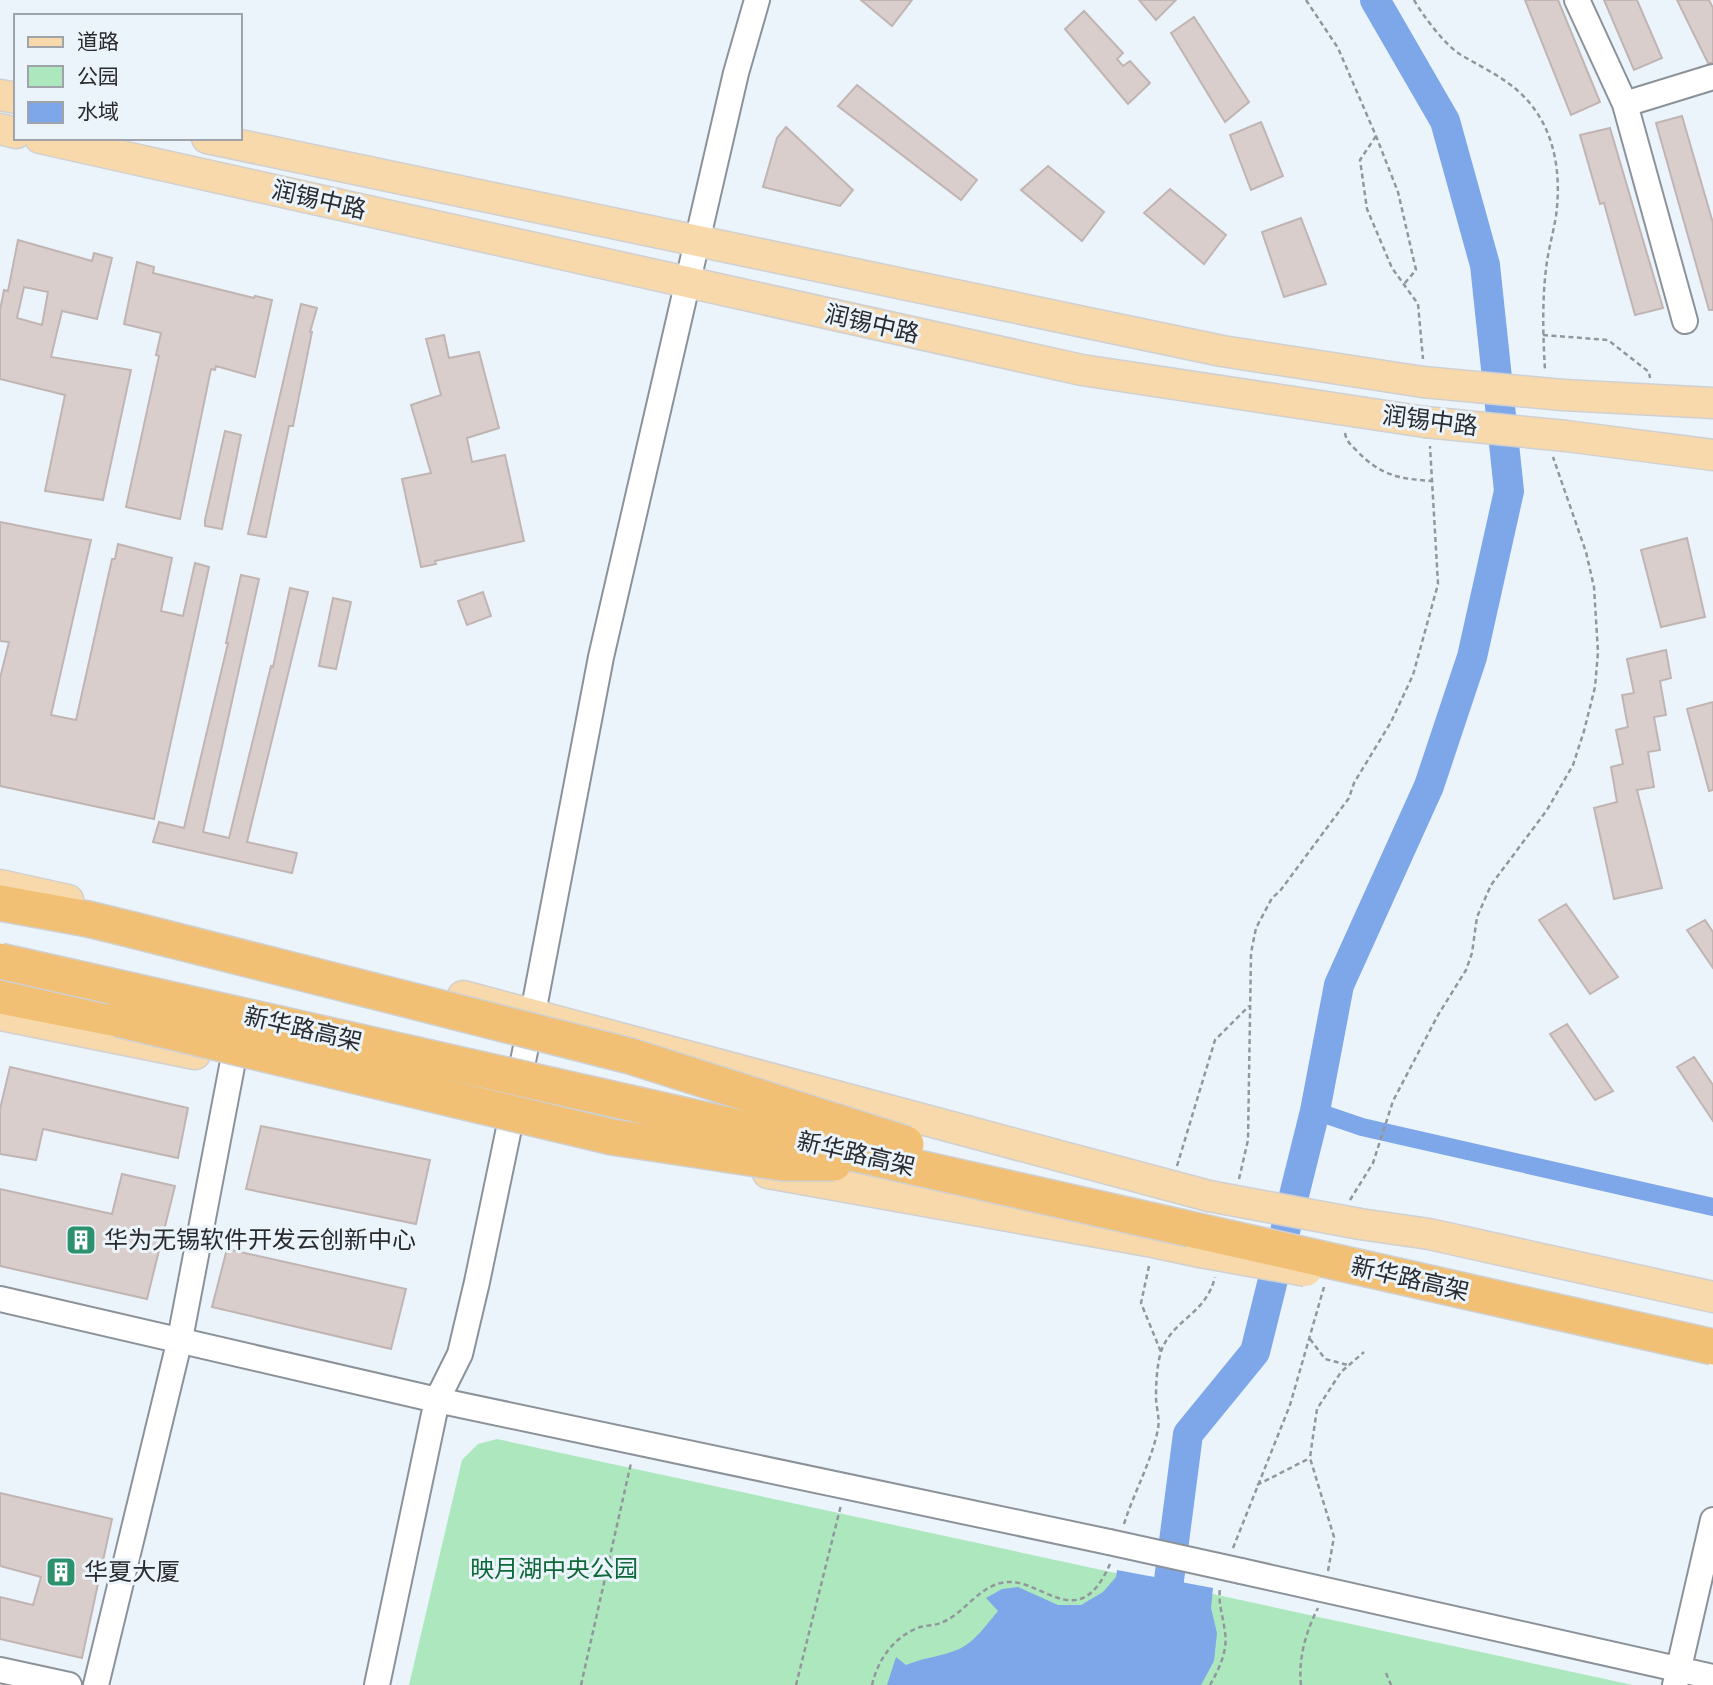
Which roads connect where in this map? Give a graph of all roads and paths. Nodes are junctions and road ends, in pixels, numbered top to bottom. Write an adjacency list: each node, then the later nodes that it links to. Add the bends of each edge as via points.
1 (757, 0): 10 (street)
2 (1306, 0): 7 (path, via 1338,48)
3 (1414, 0): 14 (path, via 1455,51 1517,89 1551,137 1556,214 1546,269)
4 (1577, 0): 6 (street)
5 (1713, 77): 6 (street)
6 (1625, 104): 13 (street)
7 (1376, 136): 12 (path, via 1398,192 1416,270); 12 (path, via 1360,160 1367,209)
8 (49, 140): 11 (main road, 润锡中路)
9 (216, 140): 10 (main road, 润锡中路)
10 (696, 241): 11 (street); 15 (main road, 润锡中路, via 1222,351)
11 (686, 282): 19 (main road, 润锡中路, via 1082,370); 30 (street, via 601,657)
12 (1404, 285): 15 (path, via 1418,304)
13 (1685, 321)
14 (1543, 335): 16 (path); 17 (path, via 1608,340 1648,372)
15 (1423, 370): 16 (main road, 润锡中路, bridge)
16 (1554, 384): 17 (main road, 润锡中路)
17 (1655, 400): 18 (main road, 润锡中路)
18 (1713, 403)
19 (1340, 410): 20 (main road, 润锡中路); 23 (path, via 1346,440 1372,466 1402,480)
20 (1427, 431): 21 (main road, 润锡中路, bridge); 23 (path)
21 (1558, 443): 22 (main road, 润锡中路); 37 (path, via 1594,587 1598,652 1592,698 1573,765 1547,810 1491,885 1477,917 1466,970 1393,1101)
22 (1713, 455)
23 (1433, 481): 29 (path, via 1438,584 1413,675 1349,799 1272,898 1256,928)
24 (0, 885): 30 (main road)
25 (0, 903): 34 (highway, bridge, via 134,930 630,1056)
26 (0, 938): 34 (highway, 新华路高架, bridge)
27 (0, 961): 34 (highway, 新华路高架, bridge)
28 (0, 996): 34 (highway, bridge, via 118,1019 612,1137 783,1163)
29 (1249, 1006): 35 (path, via 1248,1140); 36 (path, via 1215,1040)
30 (533, 1013): 33 (street); 36 (main road)
31 (0, 1015): 32 (main road)
32 (233, 1061): 33 (main road); 44 (street)
33 (509, 1127): 38 (main road); 51 (street, via 460,1354)
34 (901, 1153): 43 (highway, 新华路高架); 46 (highway, 新华路高架, bridge)
35 (1238, 1180)
36 (1171, 1186): 37 (main road, bridge, via 1209,1196)
37 (1355, 1212): 41 (main road, via 1429,1234)
38 (1153, 1242): 39 (main road); 47 (path, via 1141,1303)
39 (1208, 1263): 47 (path, via 1213,1286 1200,1308 1173,1331); 49 (main road, bridge, via 1358,1281)
40 (1327, 1276): 45 (path)
41 (1713, 1297)
42 (0, 1299): 44 (street)
43 (1713, 1322)
44 (180, 1339): 51 (street); 65 (street)
45 (1309, 1339): 50 (path, via 1325,1359); 54 (path, via 1290,1405)
46 (1713, 1347)
47 (1161, 1352): 57 (path, via 1158,1426 1145,1473)
48 (1364, 1352): 50 (path)
49 (1713, 1364)
50 (1349, 1365): 53 (path, via 1317,1409)
51 (437, 1400): 52 (street); 66 (street)
52 (636, 1442): 55 (street); 67 (path)
53 (1310, 1458): 54 (path); 59 (path, via 1334,1537)
54 (1257, 1485): 58 (path)
55 (845, 1487): 57 (street); 68 (path)
56 (1713, 1520): 62 (street)
57 (1115, 1544): 58 (street, bridge); 69 (path, via 1104,1575 1088,1594 1070,1601 1018,1582 1000,1583 943,1622 917,1628 891,1645)
58 (1231, 1569): 59 (street); 70 (path, via 1219,1597 1226,1647)
59 (1327, 1581): 62 (street); 71 (path, via 1310,1623 1299,1669)
60 (0, 1670): 64 (street)
61 (1385, 1673): 72 (path)
62 (1677, 1676): 63 (street)
63 (1713, 1677)
64 (69, 1685)
65 (96, 1685)
66 (377, 1685)
67 (581, 1685)
68 (796, 1685)
69 (872, 1685)
70 (1210, 1685)
71 (1301, 1685)
72 (1391, 1685)

